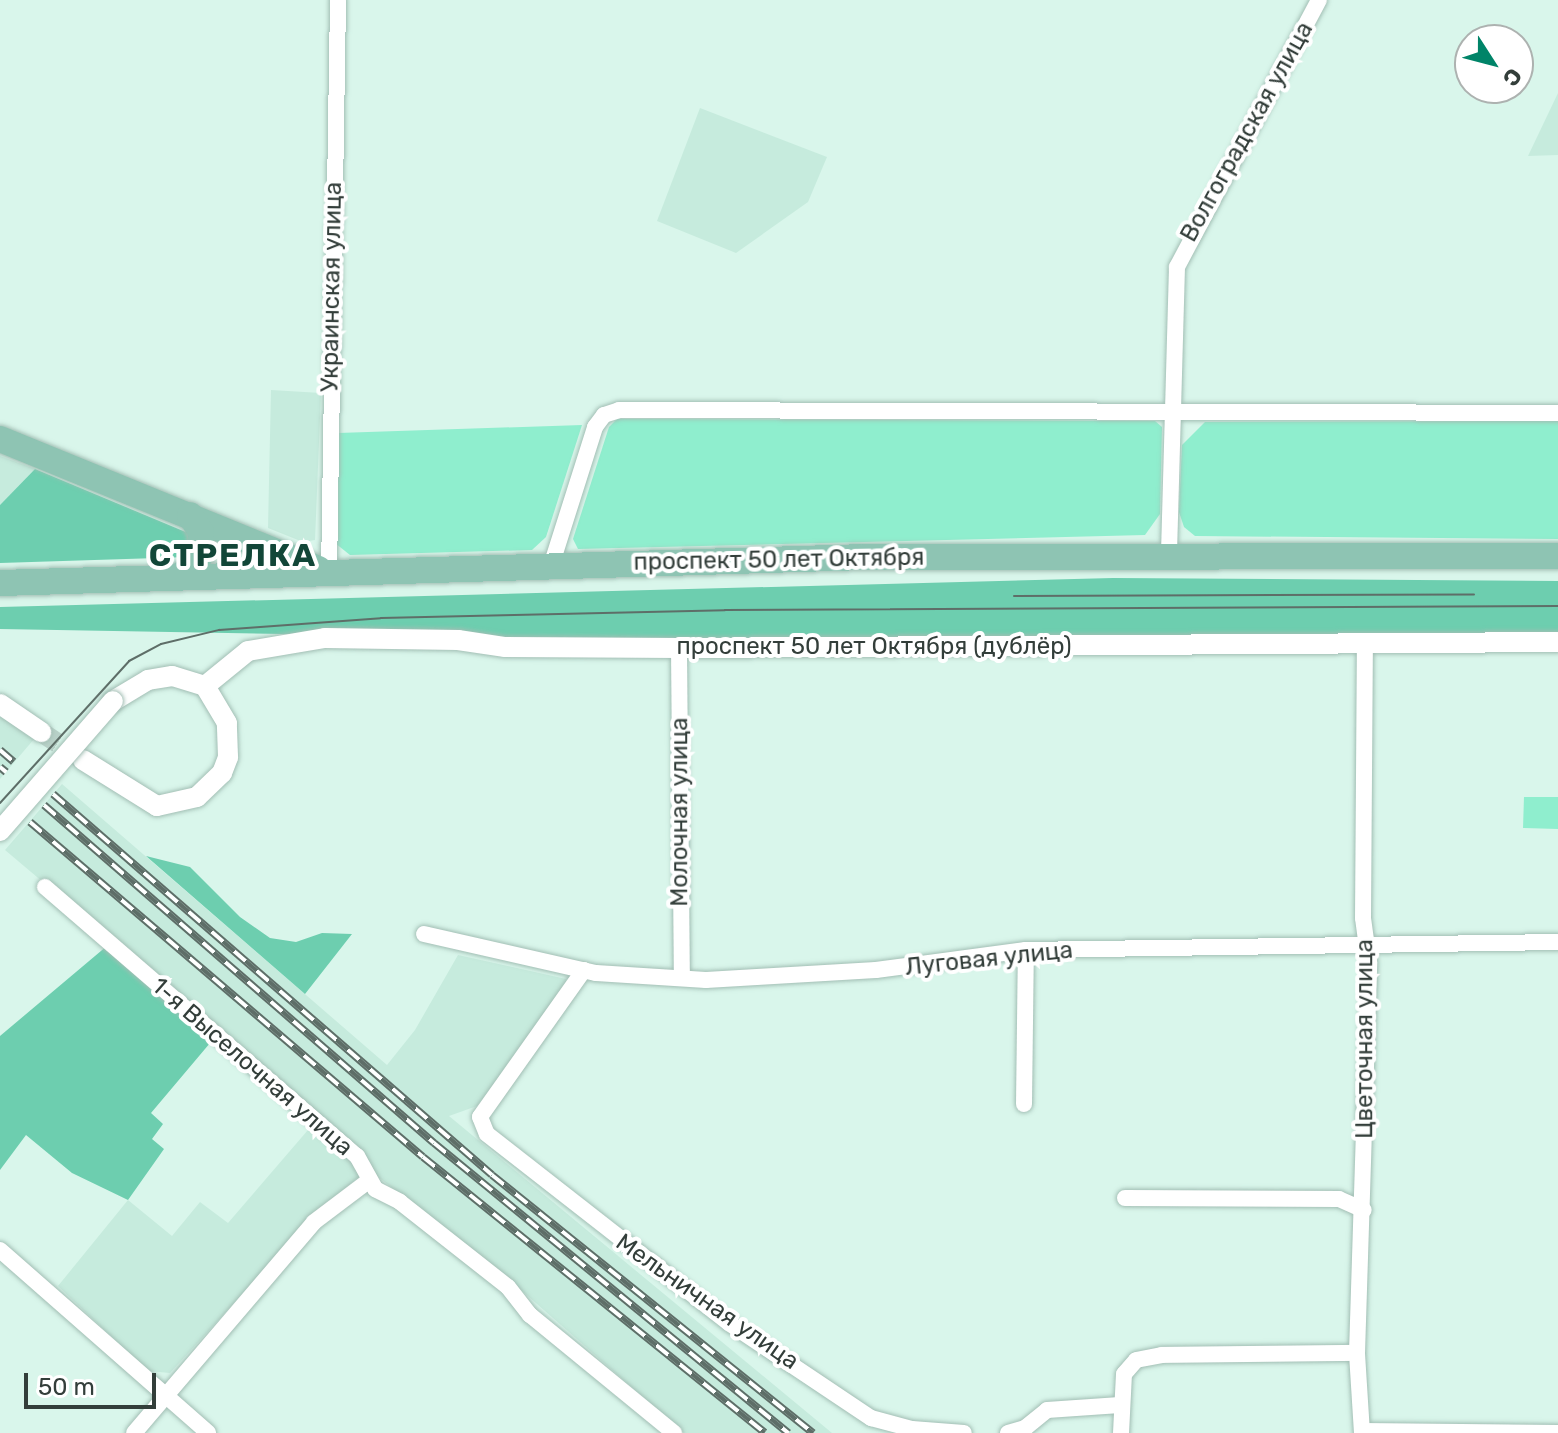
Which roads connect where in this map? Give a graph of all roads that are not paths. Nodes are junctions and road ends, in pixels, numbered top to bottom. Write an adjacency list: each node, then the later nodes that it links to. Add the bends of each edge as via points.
1 (338, 0): 10 (street, Украинская улица)
2 (1319, 0): 3 (street, Волгоградская улица, via 1177,267)
3 (1173, 413): 4 (street); 7 (street, Волгоградская улица); 9 (street, via 619,410 604,415 595,427)
4 (1558, 413)
5 (0, 439): 6 (main road)
6 (190, 515): 10 (main road); 11 (main road, via 201,532 201,554 194,567)
7 (1169, 553): 8 (main road, проспект 50 лет Октября); 9 (main road, проспект 50 лет Октября)
8 (1558, 556)
9 (551, 566): 10 (main road, проспект 50 лет Октября)
10 (329, 574): 11 (main road, проспект 50 лет Октября)
11 (177, 577): 12 (main road, проспект 50 лет Октября)
12 (0, 583)
13 (1558, 642): 14 (street, проспект 50 лет Октября (дублёр))
14 (1365, 645): 15 (street, проспект 50 лет Октября (дублёр)); 24 (street, Цветочная улица)
15 (679, 648): 16 (street, проспект 50 лет Октября (дублёр), via 325,638 248,651); 27 (street, Молочная улица)
16 (205, 686): 19 (street, via 227,723 228,757 222,773 197,797 157,806); 20 (street, bridge, via 172,676 148,680 113,701)
17 (0, 704): 18 (street)
18 (41, 732)
19 (83, 760)
20 (0, 831)
21 (45, 887): 29 (street, 1-я Выселочная улица, via 357,1156)
22 (424, 934): 26 (street, Луговая улица)
23 (1558, 942): 24 (street, Луговая улица)
24 (1366, 947): 25 (street, Луговая улица); 31 (street, Цветочная улица)
25 (1026, 950): 27 (street, Луговая улица, via 799,977); 28 (street)
26 (584, 970): 27 (street, Луговая улица); 40 (street, Мельничная улица, via 480,1117 487,1134 771,1353 871,1418 912,1429)
27 (682, 977)
28 (1024, 1104)
29 (367, 1182): 34 (street, via 314,1222); 39 (street, 1-я Выселочная улица, via 508,1287 530,1315)
30 (1125, 1198): 31 (street, via 1339,1199)
31 (1364, 1210): 33 (street, Цветочная улица)
32 (0, 1250): 34 (street)
33 (1357, 1353): 35 (street, via 1162,1355 1136,1360 1124,1374); 36 (street, Цветочная улица)
34 (165, 1396): 37 (street); 38 (street)
35 (1120, 1405): 41 (street, via 1047,1410 1025,1428); 42 (street)
36 (1362, 1432): 43 (street)
37 (134, 1433)
38 (208, 1433)
39 (674, 1433)
40 (964, 1433)
41 (1008, 1433)
42 (1121, 1433)
43 (1558, 1433)

